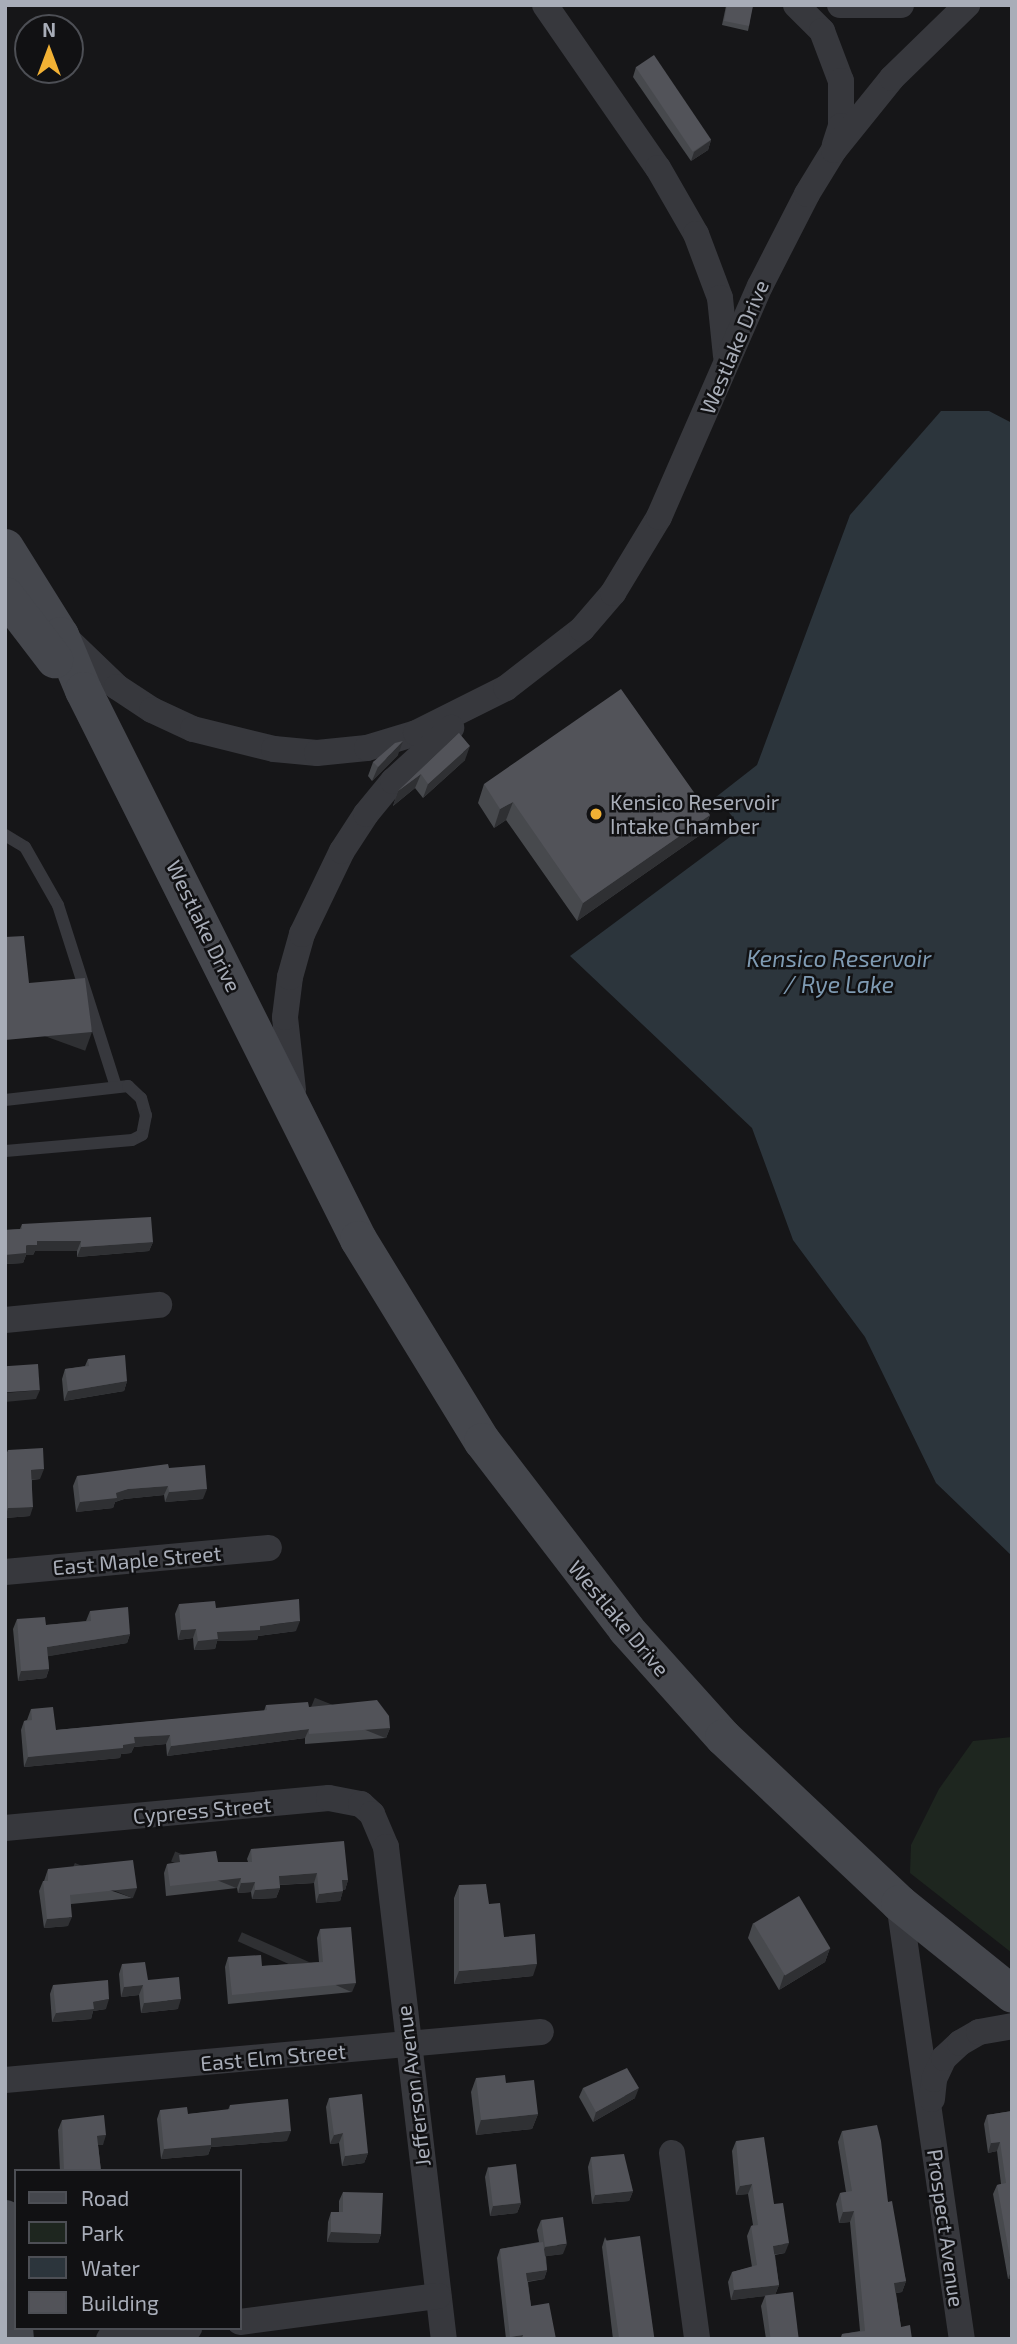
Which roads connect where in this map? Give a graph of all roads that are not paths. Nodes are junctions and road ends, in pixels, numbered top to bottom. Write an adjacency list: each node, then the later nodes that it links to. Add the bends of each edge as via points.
1 (545, 5): 7 (street, via 658,168 696,234 720,298)
2 (796, 5): 6 (street, via 822,31 841,81 841,126)
3 (840, 5): 4 (street)
4 (901, 5)
5 (967, 5): 6 (street, Westlake Drive, via 892,78)
6 (834, 150): 7 (street, Westlake Drive, via 784,237)
7 (726, 365): 10 (street, Westlake Drive, via 659,517 613,593 582,629)
8 (8, 550): 9 (street, Westlake Drive)
9 (20, 607): 10 (street, Westlake Drive, via 152,710 206,733 274,749 317,753 367,748 416,733); 15 (street, Westlake Drive, via 83,691)
10 (506, 688): 15 (street, Westlake Drive, via 442,736 393,781 342,851 302,934 289,977 286,1058 295,1099)
11 (5, 835): 12 (lane, via 25,847 58,905)
12 (116, 1087): 13 (lane); 14 (lane, via 128,1086 141,1098 146,1115 142,1135 132,1140)
13 (5, 1100)
14 (5, 1151)
15 (320, 1164): 22 (street, Westlake Drive, via 358,1239 440,1378 542,1524 626,1629 723,1737)
16 (159, 1305): 17 (street)
17 (5, 1320)
18 (269, 1548): 19 (street, East Maple Street)
19 (5, 1572)
20 (5, 1828): 21 (street, Cypress Street, via 329,1798 361,1804)
21 (382, 1833): 26 (street, Jefferson Avenue)
22 (899, 1903): 23 (street, Westlake Drive); 28 (street, Prospect Avenue)
23 (1012, 1994)
24 (1012, 2026): 28 (street, Prospect Avenue, via 979,2032 944,2059 934,2079)
25 (541, 2032): 26 (street, East Elm Street)
26 (407, 2045): 27 (street, East Elm Street); 31 (street, Jefferson Avenue)
27 (5, 2080)
28 (930, 2118): 38 (street, Prospect Avenue)
29 (672, 2153): 37 (street)
30 (5, 2218): 33 (street)
31 (438, 2296): 32 (street); 36 (street, Jefferson Avenue)
32 (242, 2322)
33 (14, 2327)
34 (174, 2330): 35 (street)
35 (108, 2339)
36 (444, 2339)
37 (697, 2339)
38 (962, 2339)

